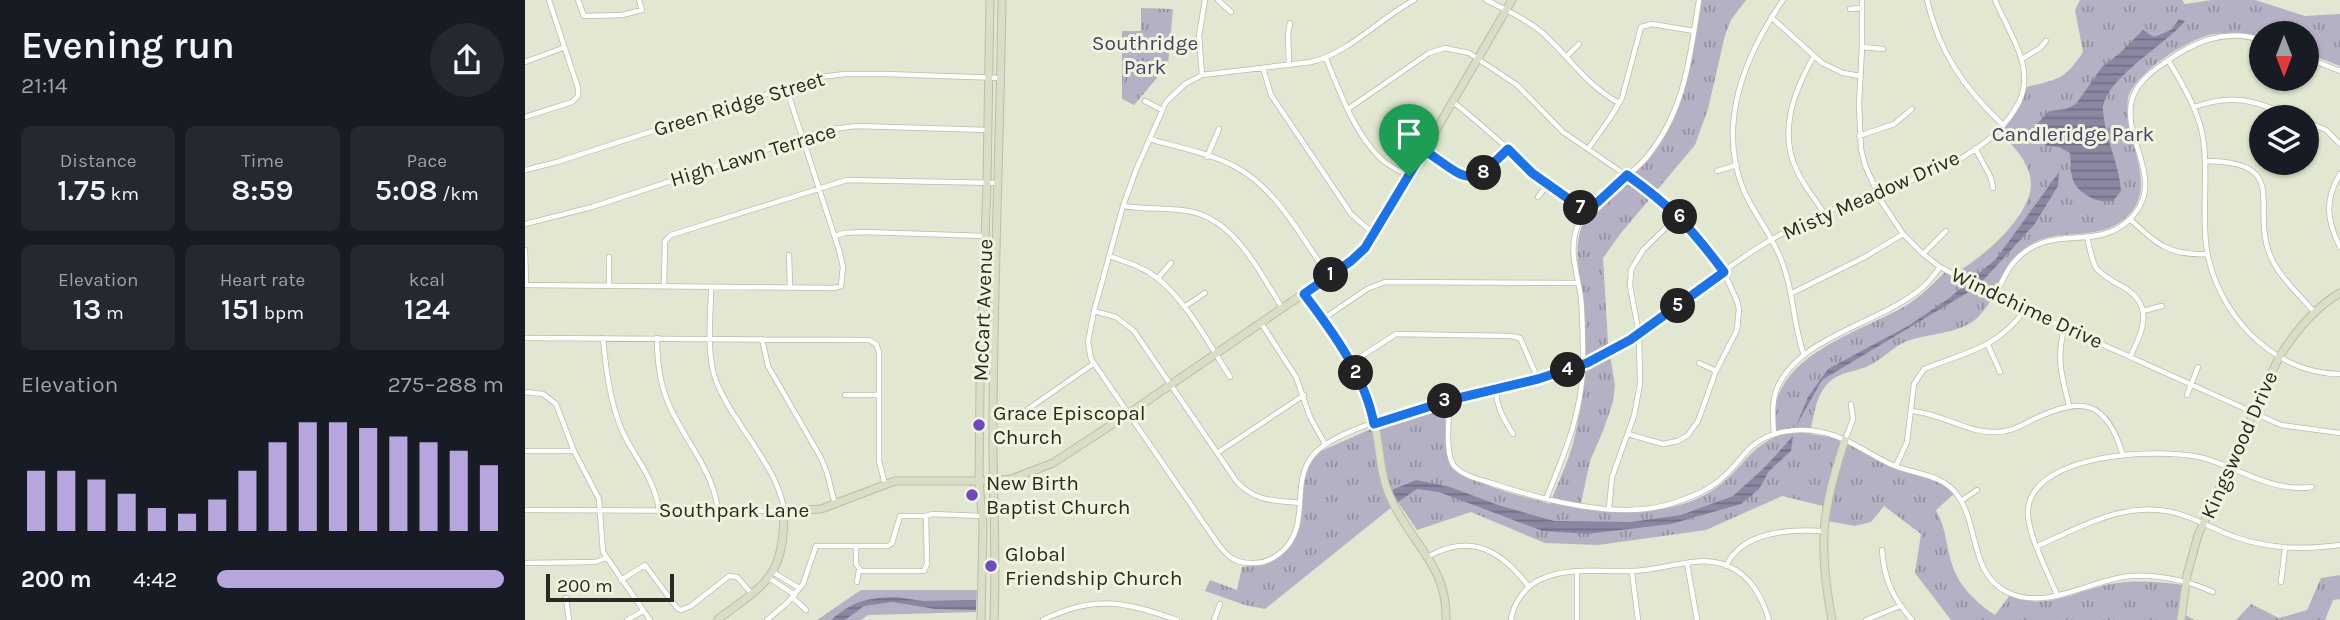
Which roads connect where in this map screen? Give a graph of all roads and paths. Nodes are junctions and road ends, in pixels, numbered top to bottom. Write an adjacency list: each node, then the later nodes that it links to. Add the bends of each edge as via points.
1 (549, 0): 27 (street)
2 (579, 0): 3 (street, via 584,16 642,10)
3 (639, 0)
4 (990, 0): 42 (street, McCart Avenue)
5 (1000, 0): 43 (street, McCart Avenue)
6 (1205, 0): 40 (street, via 1199,36)
7 (1218, 0): 19 (street)
8 (1414, 0): 30 (street)
9 (1486, 0): 18 (street)
10 (1512, 0): 18 (street, Southpark Lane)
11 (1699, 0): 22 (street)
12 (1783, 0): 20 (street)
13 (1862, 0): 16 (street, Windchime Drive)
14 (1927, 0): 54 (street, via 1953,67)
15 (1995, 0): 33 (street, Misty Meadow Drive)
16 (1863, 8): 17 (street); 26 (street, Windchime Drive)
17 (1850, 9)
18 (1506, 10): 31 (street, Southpark Lane); 32 (street, via 1539,30)
19 (1231, 12)
20 (1771, 17): 29 (street); 68 (street, via 1749,58 1735,104)
21 (1290, 23): 37 (street)
22 (1694, 31): 47 (street, via 1651,24 1641,27); 72 (street, via 1673,116 1644,160)
23 (2249, 37): 34 (street, via 2217,36 2186,47)
24 (2046, 41): 33 (street)
25 (1579, 44): 32 (street)
26 (1863, 47): 28 (street); 41 (street, Windchime Drive)
27 (563, 48): 35 (street); 53 (street, via 578,96)
28 (1883, 49)
29 (1814, 56): 41 (street, via 1832,69); 83 (street, via 1793,100 1789,142 1797,171)
30 (1326, 58): 37 (street); 50 (street)
31 (1478, 58): 46 (street, Southpark Lane); 50 (street, via 1454,48 1429,53); 64 (street, via 1517,85 1552,122)
32 (1566, 58): 47 (street)
33 (2022, 59): 54 (street, Misty Meadow Drive, via 2023,91)
34 (2168, 60): 49 (street); 85 (street, via 2145,78 2133,97 2130,113 2145,189)
35 (525, 62)
36 (2319, 63): 39 (street)
37 (1289, 65): 38 (street)
38 (1263, 68): 40 (street); 89 (street, via 1271,95 1351,214)
39 (2340, 71)
40 (1202, 75): 51 (street, via 1177,90)
41 (1860, 76): 58 (street, Windchime Drive)
42 (989, 77): 43 (street, Green Ridge Street); 44 (street, Green Ridge Street, via 845,74); 57 (street, McCart Avenue)
43 (1000, 78): 75 (street, McCart Avenue)
44 (786, 87): 59 (street); 69 (street, Green Ridge Street)
45 (1145, 101): 51 (street)
46 (1453, 102): 63 (street); 65 (street, Southpark Lane)
47 (1619, 103): 64 (street)
48 (2263, 105): 49 (street, via 2232,98)
49 (2194, 107): 67 (street)
50 (1348, 109): 73 (street, via 1379,156)
51 (1162, 110): 60 (street)
52 (1912, 110): 58 (street, via 1894,124)
53 (525, 117)
54 (2002, 124): 62 (street, Misty Meadow Drive)
55 (2319, 127): 61 (street)
56 (1219, 129): 66 (street)
57 (988, 130): 59 (street, High Lawn Terrace, via 856,126); 74 (street, McCart Avenue)
58 (1859, 136): 79 (street, Windchime Drive)
59 (802, 137): 77 (street); 86 (street, High Lawn Terrace)
60 (1149, 139): 66 (street); 81 (street)
61 (2340, 144)
62 (1975, 148): 78 (street); 79 (street, Misty Meadow Drive, via 1937,172)
63 (1508, 149): 65 (street, via 1473,177); 76 (street)
64 (1588, 149): 72 (street)
65 (1424, 150): 73 (street, Southpark Lane)
66 (1207, 157): 104 (street, via 1235,167 1260,185)
67 (2206, 161): 97 (street); 123 (street, via 2235,162 2258,177 2271,257)
68 (1737, 165): 70 (street); 93 (street, via 1745,192)
69 (525, 170)
70 (1717, 171)
71 (2340, 174): 94 (street, via 2330,191 2328,210)
72 (1627, 175): 82 (street); 84 (street)
73 (1409, 176): 89 (street, Southpark Lane)
74 (987, 182): 75 (street); 77 (street, via 860,179); 91 (street, McCart Avenue)
75 (999, 183): 151 (street, McCart Avenue)
76 (1548, 184): 80 (street); 82 (street)
77 (819, 187): 90 (street); 109 (street, via 671,235 665,241)
78 (1993, 188)
79 (1878, 193): 83 (street, Misty Meadow Drive); 88 (street, Windchime Drive)
80 (1538, 197)
81 (1123, 206): 99 (street); 119 (street, via 1191,212 1216,222 1249,258)
82 (1587, 212): 106 (street, via 1574,238)
83 (1823, 213): 93 (street, Misty Meadow Drive)
84 (1678, 216): 103 (street); 127 (street, via 1643,250 1631,270)
85 (2130, 219): 92 (street, via 2109,233); 97 (street, via 2162,247 2177,253)
86 (525, 224)
87 (1946, 231): 96 (street)
88 (1903, 234): 96 (street, Windchime Drive); 113 (street)
89 (1375, 235): 104 (street, Southpark Lane, via 1358,255)
90 (835, 236): 91 (street, via 864,232); 111 (street, via 843,267 839,287)
91 (985, 236): 150 (street, McCart Avenue)
92 (2087, 237): 116 (street, via 2056,238 2028,250 2013,264); 122 (street, via 2097,269 2129,291)
93 (1773, 239): 103 (street, Misty Meadow Drive); 113 (street)
94 (2340, 247)
95 (525, 250): 107 (street)
96 (1923, 254): 102 (street, Windchime Drive)
97 (2208, 254): 137 (street, via 2231,309)
98 (789, 255): 111 (street)
99 (1109, 256): 105 (street); 121 (street)
100 (609, 257): 108 (street)
101 (1171, 263): 105 (street)
102 (1940, 267): 116 (street, Windchime Drive); 135 (street, via 1921,289 1899,304)
103 (1724, 272): 127 (street, Misty Meadow Drive); 143 (street, via 1739,315 1737,330)
104 (1329, 276): 115 (street, Southpark Lane)
105 (1158, 278): 118 (street)
106 (1578, 283): 124 (street, via 1385,282); 141 (street)
107 (525, 285): 108 (street)
108 (609, 285): 109 (street)
109 (664, 286): 110 (street)
110 (711, 287): 111 (street); 131 (street)
111 (790, 287)
112 (1205, 293): 118 (street)
113 (1792, 293): 135 (street)
114 (2340, 293): 123 (street, Kingswood Drive)
115 (1304, 294): 119 (street, Southpark Lane); 124 (street)
116 (1995, 296): 120 (street, Windchime Drive)
117 (2162, 306): 122 (street)
118 (1184, 307): 134 (street)
119 (1282, 308): 125 (street, Southpark Lane)
120 (2026, 308): 126 (street, Windchime Drive); 133 (street, via 2013,327)
121 (1094, 311): 138 (street, via 1088,342); 149 (street, via 1116,317 1134,331)
122 (2143, 311): 136 (street, via 2142,331)
123 (2314, 312): 137 (street, Kingswood Drive)
124 (1323, 319): 139 (street)
125 (1261, 323): 134 (street, Southpark Lane); 156 (street)
126 (2065, 326): 136 (street, Windchime Drive); 160 (street, via 2059,363)
127 (1639, 334): 141 (street, Misty Meadow Drive); 169 (street, via 1640,384)
128 (525, 338): 129 (street)
129 (603, 338): 130 (street); 190 (street, via 606,375 619,422 653,485)
130 (657, 338): 131 (street); 191 (street, via 665,395 712,484)
131 (711, 338): 132 (street); 192 (street, via 716,379 779,487)
132 (762, 339): 155 (street, via 864,339 876,344); 186 (street, via 768,366 814,443)
133 (1988, 345): 144 (street); 162 (street, via 1924,369 1914,384)
134 (1215, 354): 146 (street); 149 (street, Southpark Lane)
135 (1804, 355): 168 (street, via 1778,386 1772,409)
136 (2130, 357): 148 (street, Windchime Drive)
137 (2279, 357): 145 (street, via 2305,369); 163 (street, Kingswood Drive)
138 (1093, 363): 161 (street); 164 (street)
139 (1351, 363): 147 (street, via 1396,334 1511,336 1520,338); 165 (street)
140 (1699, 363): 143 (street)
141 (1583, 365): 147 (street, Misty Meadow Drive); 183 (street, via 1574,424)
142 (2198, 367): 148 (street)
143 (1716, 371): 169 (street, via 1688,435 1656,444)
144 (2000, 372)
145 (2340, 374)
146 (1230, 377)
147 (1538, 379): 152 (street, Misty Meadow Drive)
148 (2191, 384): 157 (street); 163 (street, Windchime Drive)
149 (1171, 385): 164 (street, Southpark Lane); 174 (street)
150 (980, 387): 151 (street); 178 (street, McCart Avenue)
151 (993, 388): 179 (street, McCart Avenue)
152 (1496, 388): 158 (street, Misty Meadow Drive); 167 (street, via 1496,399)
153 (525, 392): 173 (street, via 553,400)
154 (845, 395): 155 (street)
155 (878, 395): 180 (street, via 879,461)
156 (1304, 395): 171 (street); 174 (street)
157 (2186, 395)
158 (1450, 400): 165 (street, Misty Meadow Drive); 183 (street, via 1448,439 1455,467)
159 (1851, 404): 170 (street, via 1853,419)
160 (2069, 405): 162 (street, via 1997,433); 175 (street, via 2094,409 2106,419)
161 (1028, 409)
162 (1911, 411): 176 (street)
163 (2254, 412): 166 (street, Windchime Drive, via 2288,427); 177 (street, Kingswood Drive)
164 (1128, 414): 179 (street, Southpark Lane, via 1053,463 1022,476); 185 (street, via 1231,559 1259,563 1281,552 1297,531)
165 (1374, 424): 171 (street, Misty Meadow Drive); 204 (street, via 1392,502)
166 (2340, 433)
167 (1513, 434)
168 (1774, 434): 170 (street, via 1810,431); 187 (street, via 1757,442 1722,478 1700,492 1657,508)
169 (1629, 435): 187 (street, via 1612,477)
170 (1845, 440): 176 (street); 196 (street)
171 (1325, 444): 185 (street, via 1308,462)
172 (525, 451): 173 (street)
173 (574, 451): 189 (street, via 597,494)
174 (1217, 453): 185 (street, via 1251,495)
175 (2123, 455): 177 (street, via 2183,454); 199 (street, via 2067,468 2038,485 2028,516)
176 (1896, 466): 184 (street, via 1940,480)
177 (2228, 468): 181 (street, via 2266,482); 195 (street, Kingswood Drive)
178 (979, 481): 179 (street, Southpark Lane); 180 (street, Southpark Lane); 194 (street, McCart Avenue)
179 (992, 481): 201 (street, McCart Avenue)
180 (885, 484): 186 (street, Southpark Lane)
181 (2312, 487)
182 (1977, 490): 184 (street)
183 (1546, 499): 187 (street)
184 (1961, 501): 221 (street, via 1981,564 1997,586 2024,598)
185 (1300, 503)
186 (835, 505): 192 (street, Southpark Lane)
187 (1609, 508)
188 (525, 510): 189 (street, Southpark Lane)
189 (600, 510): 190 (street, Southpark Lane); 205 (street)
190 (659, 510): 191 (street, Southpark Lane)
191 (718, 511): 192 (street, Southpark Lane)
192 (784, 511): 212 (street, via 781,551)
193 (926, 516): 194 (street); 198 (street, via 900,516 890,545); 209 (street, via 927,564 923,571)
194 (982, 516): 200 (street, McCart Avenue)
195 (2203, 523): 199 (street, via 2172,511 2139,509 2112,515); 202 (street, via 2251,542); 216 (street, Kingswood Drive)
196 (1823, 531): 208 (street, via 1789,531 1753,540 1736,550); 248 (street)
197 (2340, 545): 202 (street)
198 (856, 546): 209 (street); 218 (street, via 815,546)
199 (2038, 546): 221 (street)
200 (983, 547): 201 (street); 235 (street, McCart Avenue)
201 (996, 548): 236 (street, McCart Avenue)
202 (2285, 548): 215 (street)
203 (1882, 550): 225 (street, via 1887,583)
204 (1429, 556): 217 (street, via 1462,545 1491,551); 242 (street, via 1440,580)
205 (606, 558): 206 (street); 213 (street)
206 (525, 563)
207 (1687, 563): 208 (street); 211 (street); 246 (street)
208 (1726, 566): 247 (street, via 1752,583)
209 (859, 570): 214 (street)
210 (1577, 572): 211 (street); 217 (street, via 1553,574); 244 (street)
211 (1632, 572): 245 (street)
212 (771, 575): 218 (street); 220 (street); 222 (street)
213 (621, 580): 220 (street, via 645,565 681,610 729,576 737,577); 227 (street)
214 (857, 582)
215 (2281, 582)
216 (2185, 583): 219 (street); 221 (street, via 2130,576); 251 (street, Kingswood Drive)
217 (1529, 587): 243 (street, via 1515,605)
218 (799, 588): 222 (street)
219 (2213, 592)
220 (752, 594): 230 (street)
221 (2057, 595)
222 (793, 596): 226 (street); 234 (street)
223 (566, 598): 231 (street)
224 (1220, 604): 241 (street)
225 (1900, 606): 249 (street); 250 (street)
226 (806, 610)
227 (643, 611): 232 (street); 233 (street)
228 (1062, 611): 229 (street, via 1106,602); 237 (street); 238 (street)
229 (1151, 611): 239 (street); 240 (street)
230 (719, 619)
231 (569, 620)
232 (627, 620)
233 (650, 620)
234 (767, 620)
235 (981, 620)
236 (994, 620)
237 (1042, 620)
238 (1066, 620)
239 (1149, 620)
240 (1177, 620)
241 (1214, 620)
242 (1446, 620)
243 (1511, 620)
244 (1577, 620)
245 (1638, 620)
246 (1697, 620)
247 (1769, 620)
248 (1832, 620)
249 (1866, 620)
250 (1912, 620)
251 (2181, 620)

